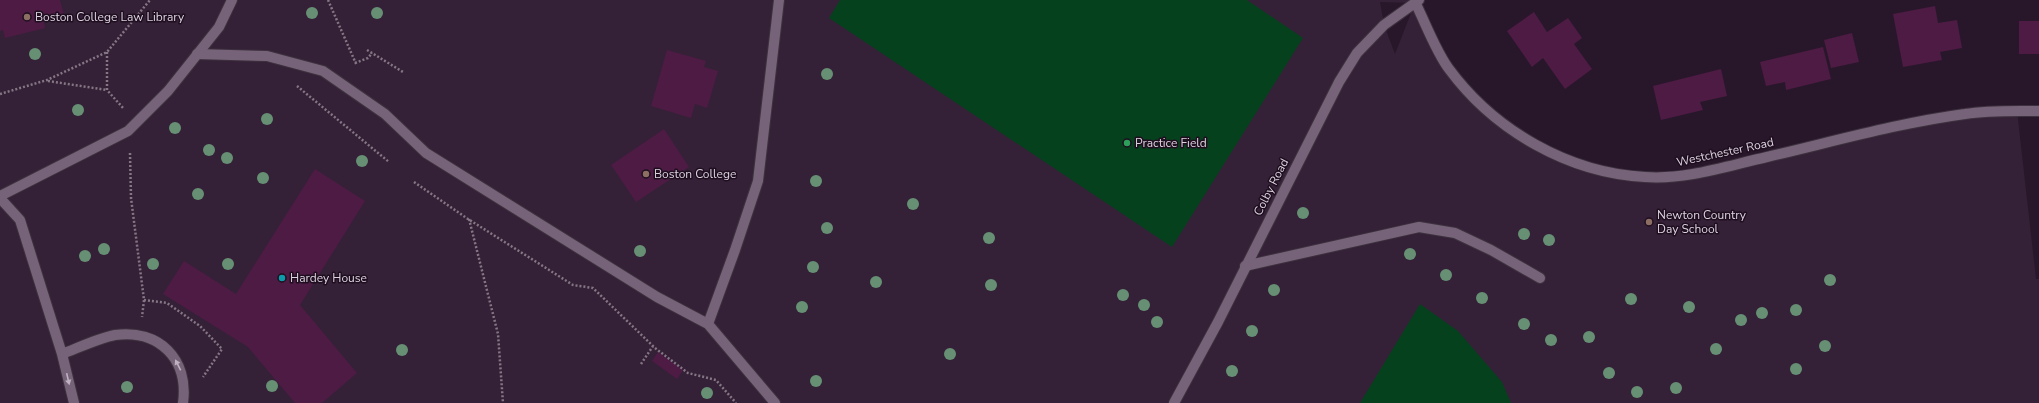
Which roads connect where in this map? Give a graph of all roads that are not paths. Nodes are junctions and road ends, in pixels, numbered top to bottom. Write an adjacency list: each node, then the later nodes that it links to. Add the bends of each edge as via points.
1 (232, 0): 4 (street, via 219,27)
2 (779, 0): 9 (street, via 758,182)
3 (1417, 1): 5 (street, Westchester Road, via 1448,68 1481,106 1520,136 1559,157 1599,170 1645,177 1687,175 1921,122 1966,114); 7 (street, Colby Road, via 1384,25 1357,53 1339,82)
4 (197, 54): 6 (street, via 168,91 128,131); 9 (street, via 267,56 323,71 385,114 426,153 657,297)
5 (2039, 111)
6 (0, 197): 10 (street, via 20,220)
7 (1246, 266): 8 (street, via 1419,227 1455,233); 14 (street, Colby Road)
8 (1540, 278)
9 (708, 324): 13 (street)
10 (62, 354): 11 (street, one-way to 11); 12 (street, one-way to 10, via 185,388 182,373 173,356 159,343 141,335 114,336)
11 (74, 403)
12 (183, 403)
13 (775, 403)
14 (1174, 403)

